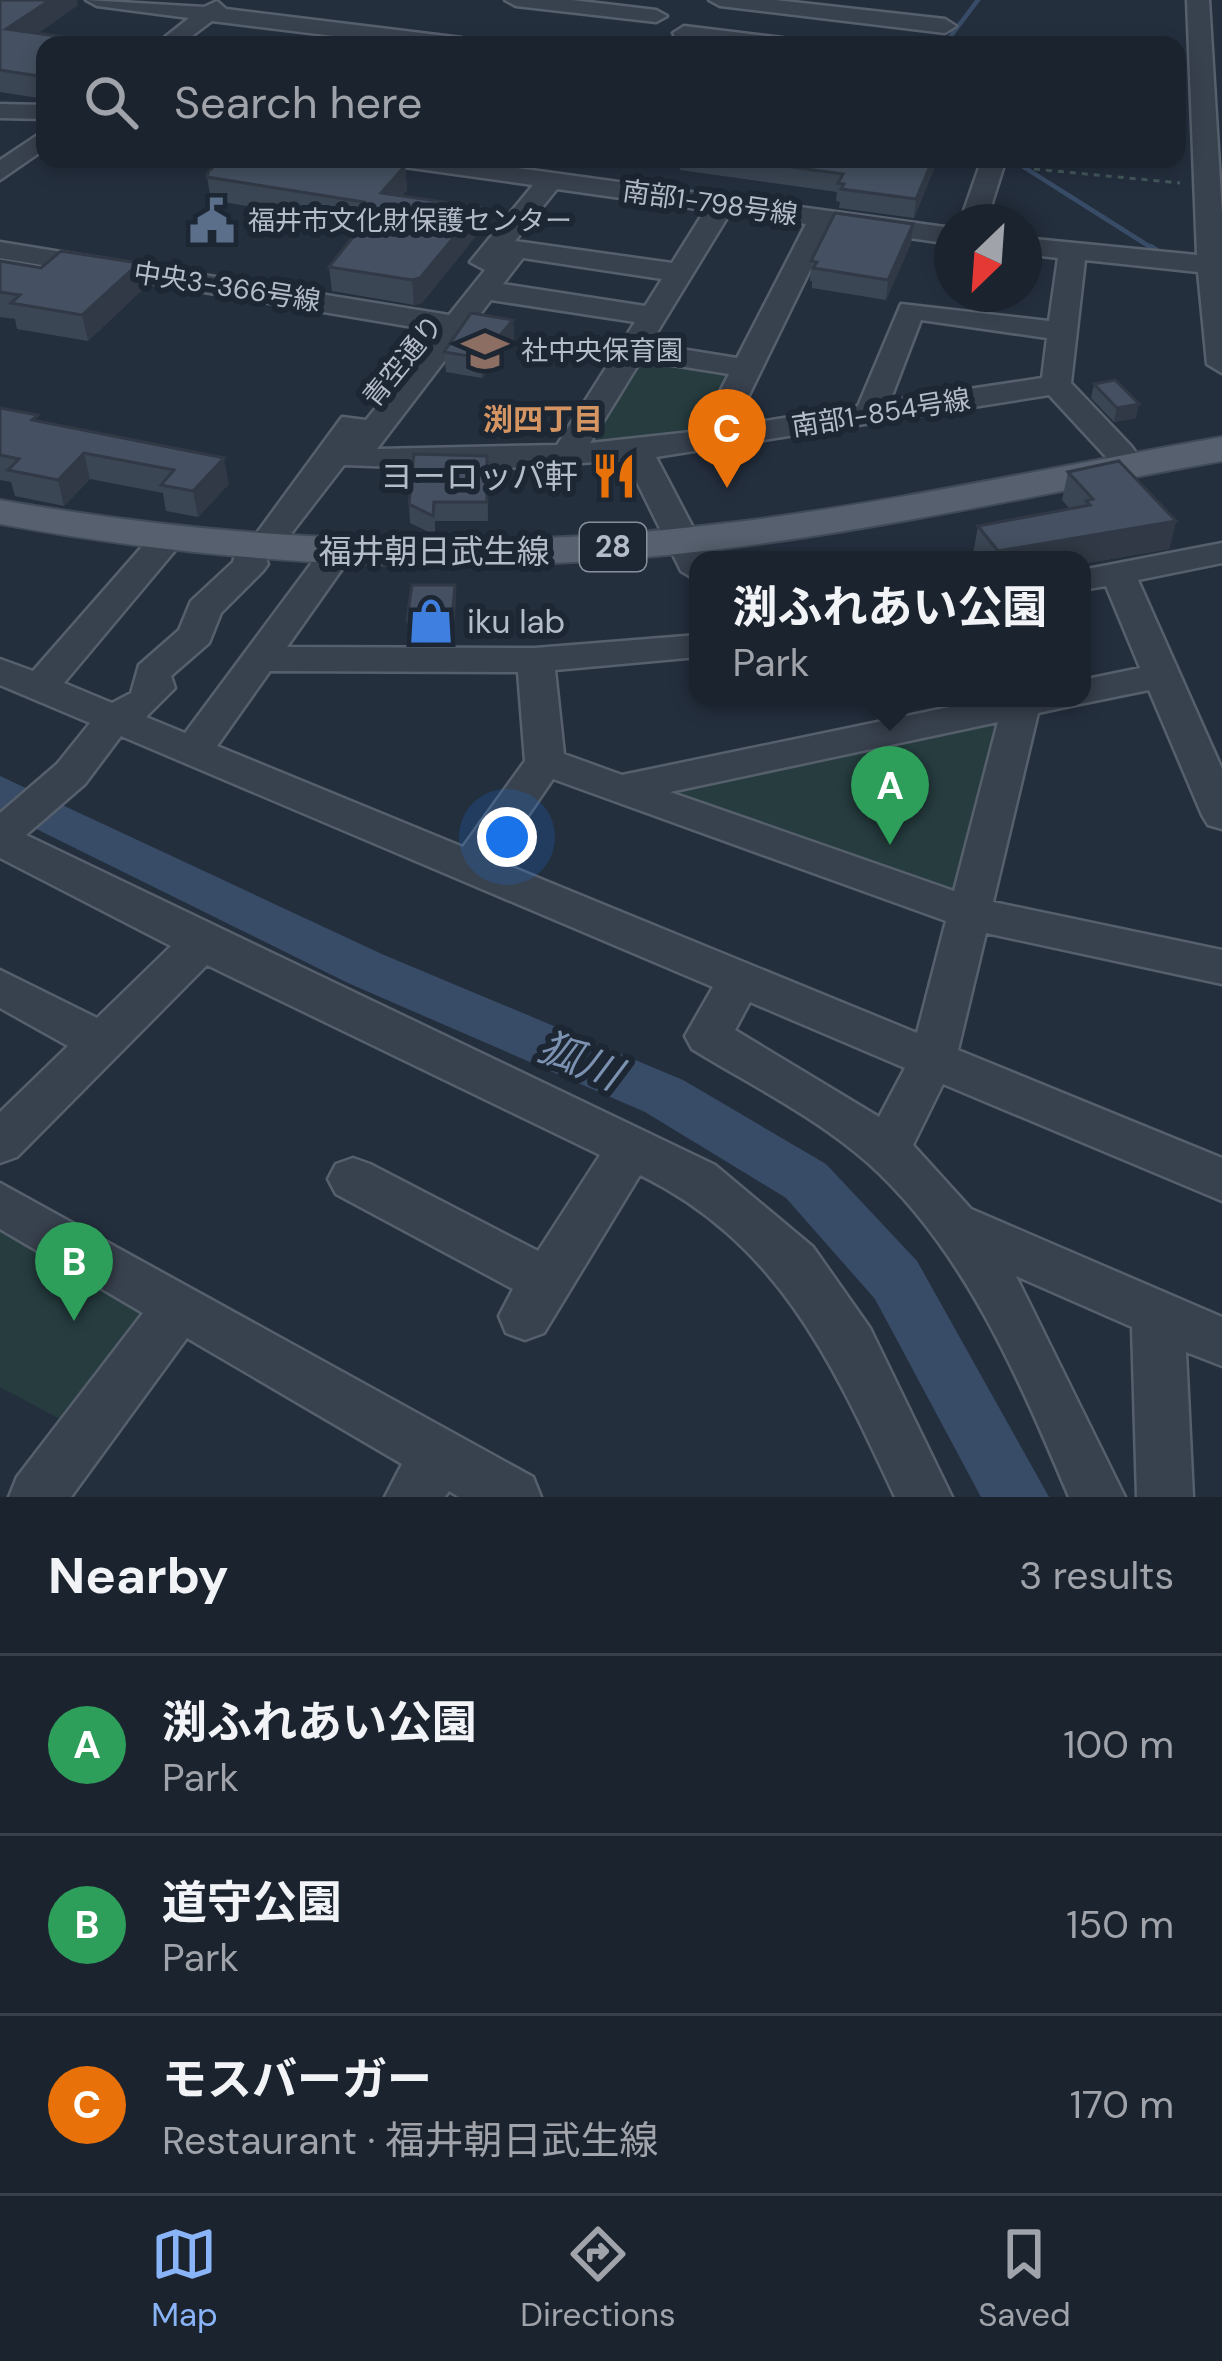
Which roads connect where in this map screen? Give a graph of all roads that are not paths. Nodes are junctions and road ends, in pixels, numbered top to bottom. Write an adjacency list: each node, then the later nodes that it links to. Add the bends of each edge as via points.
1 (97, 0): 8 (street)
2 (356, 0): 10 (street)
3 (516, 0): 11 (street)
4 (710, 0): 11 (street)
5 (721, 0): 7 (street)
6 (1198, 0): 30 (street)
7 (806, 5): 12 (street)
8 (216, 7): 9 (street); 13 (street)
9 (275, 10): 10 (street)
10 (315, 17): 14 (street)
11 (673, 22): 15 (street)
12 (944, 26)
13 (178, 36)
14 (415, 36)
15 (740, 36)
16 (0, 111): 17 (street)
17 (36, 112)
18 (36, 144): 21 (street)
19 (505, 168): 22 (street, 南部1-798号線)
20 (991, 168): 24 (street)
21 (0, 172)
22 (559, 176): 23 (street, 南部1-798号線); 34 (street, 青空通り)
23 (722, 204): 25 (street, 南部1-798号線); 31 (street)
24 (979, 204)
25 (823, 218): 26 (street, 南部1-798号線); 38 (street)
26 (934, 233)
27 (1042, 248): 29 (street)
28 (0, 250): 34 (street, 中央3-366号線)
29 (1072, 252): 30 (street); 35 (street)
30 (1217, 266): 37 (street)
31 (680, 273): 32 (street, 南部1-854号線, via 516,249); 33 (street)
32 (484, 290): 33 (street); 34 (street, 南部1-854号線)
33 (653, 316): 36 (street)
34 (445, 323): 45 (street, 南部1-854号線, via 353,458); 62 (street, 青空通り, via 251,564 204,609 196,635 152,673 156,688)
35 (1065, 332): 39 (street); 40 (street, via 910,310)
36 (634, 350): 38 (street); 45 (street)
37 (1222, 364)
38 (746, 368): 41 (street)
39 (1056, 385): 40 (street, 南部1-854号線); 44 (street)
40 (870, 414): 41 (street, 南部1-854号線)
41 (710, 442): 43 (street, 南部1-854号線)
42 (1222, 449): 48 (main road, 福井朝日武生線 / 28)
43 (637, 450): 45 (street, 南部1-854号線); 51 (street)
44 (1120, 453)
45 (567, 455)
46 (0, 512): 47 (main road, 福井朝日武生線 / 28)
47 (166, 540): 49 (main road, 福井朝日武生線 / 28); 58 (street)
48 (715, 551)
49 (337, 552): 52 (main road, 福井朝日武生線 / 28); 55 (street)
50 (1222, 553): 53 (street)
51 (689, 554)
52 (689, 556)
53 (1100, 576): 57 (street)
54 (689, 647): 56 (street)
55 (258, 659): 56 (street); 63 (street)
56 (536, 660): 64 (street)
57 (1162, 675): 59 (street); 66 (street)
58 (20, 679): 62 (street)
59 (1091, 690)
60 (1008, 707): 65 (street)
61 (1034, 707): 69 (street)
62 (114, 718): 63 (street); 67 (street, via 59,786)
63 (192, 752): 68 (street)
64 (544, 762): 65 (street); 68 (street)
65 (620, 789): 69 (street)
66 (1222, 814)
67 (1, 836): 70 (street)
68 (471, 867): 72 (street)
69 (969, 913): 71 (street); 75 (street)
70 (202, 943): 74 (street); 77 (street)
71 (1222, 967)
72 (740, 979): 75 (street); 78 (street, via 708,1036)
73 (0, 987): 74 (street)
74 (101, 1042): 76 (street)
75 (933, 1060): 78 (street); 80 (street)
76 (0, 1143)
77 (634, 1145): 79 (street, via 536,1298); 89 (street, via 698,1180 795,1263 851,1345)
78 (886, 1149): 82 (street)
79 (352, 1179)
80 (1222, 1180)
81 (0, 1204): 83 (street)
82 (950, 1223): 84 (street); 90 (street, via 1042,1369)
83 (180, 1306): 86 (street); 87 (street)
84 (1158, 1314): 85 (street); 91 (street)
85 (1222, 1342)
86 (426, 1476): 88 (street)
87 (37, 1497)
88 (513, 1497)
89 (924, 1497)
90 (1097, 1497)
91 (1165, 1497)

